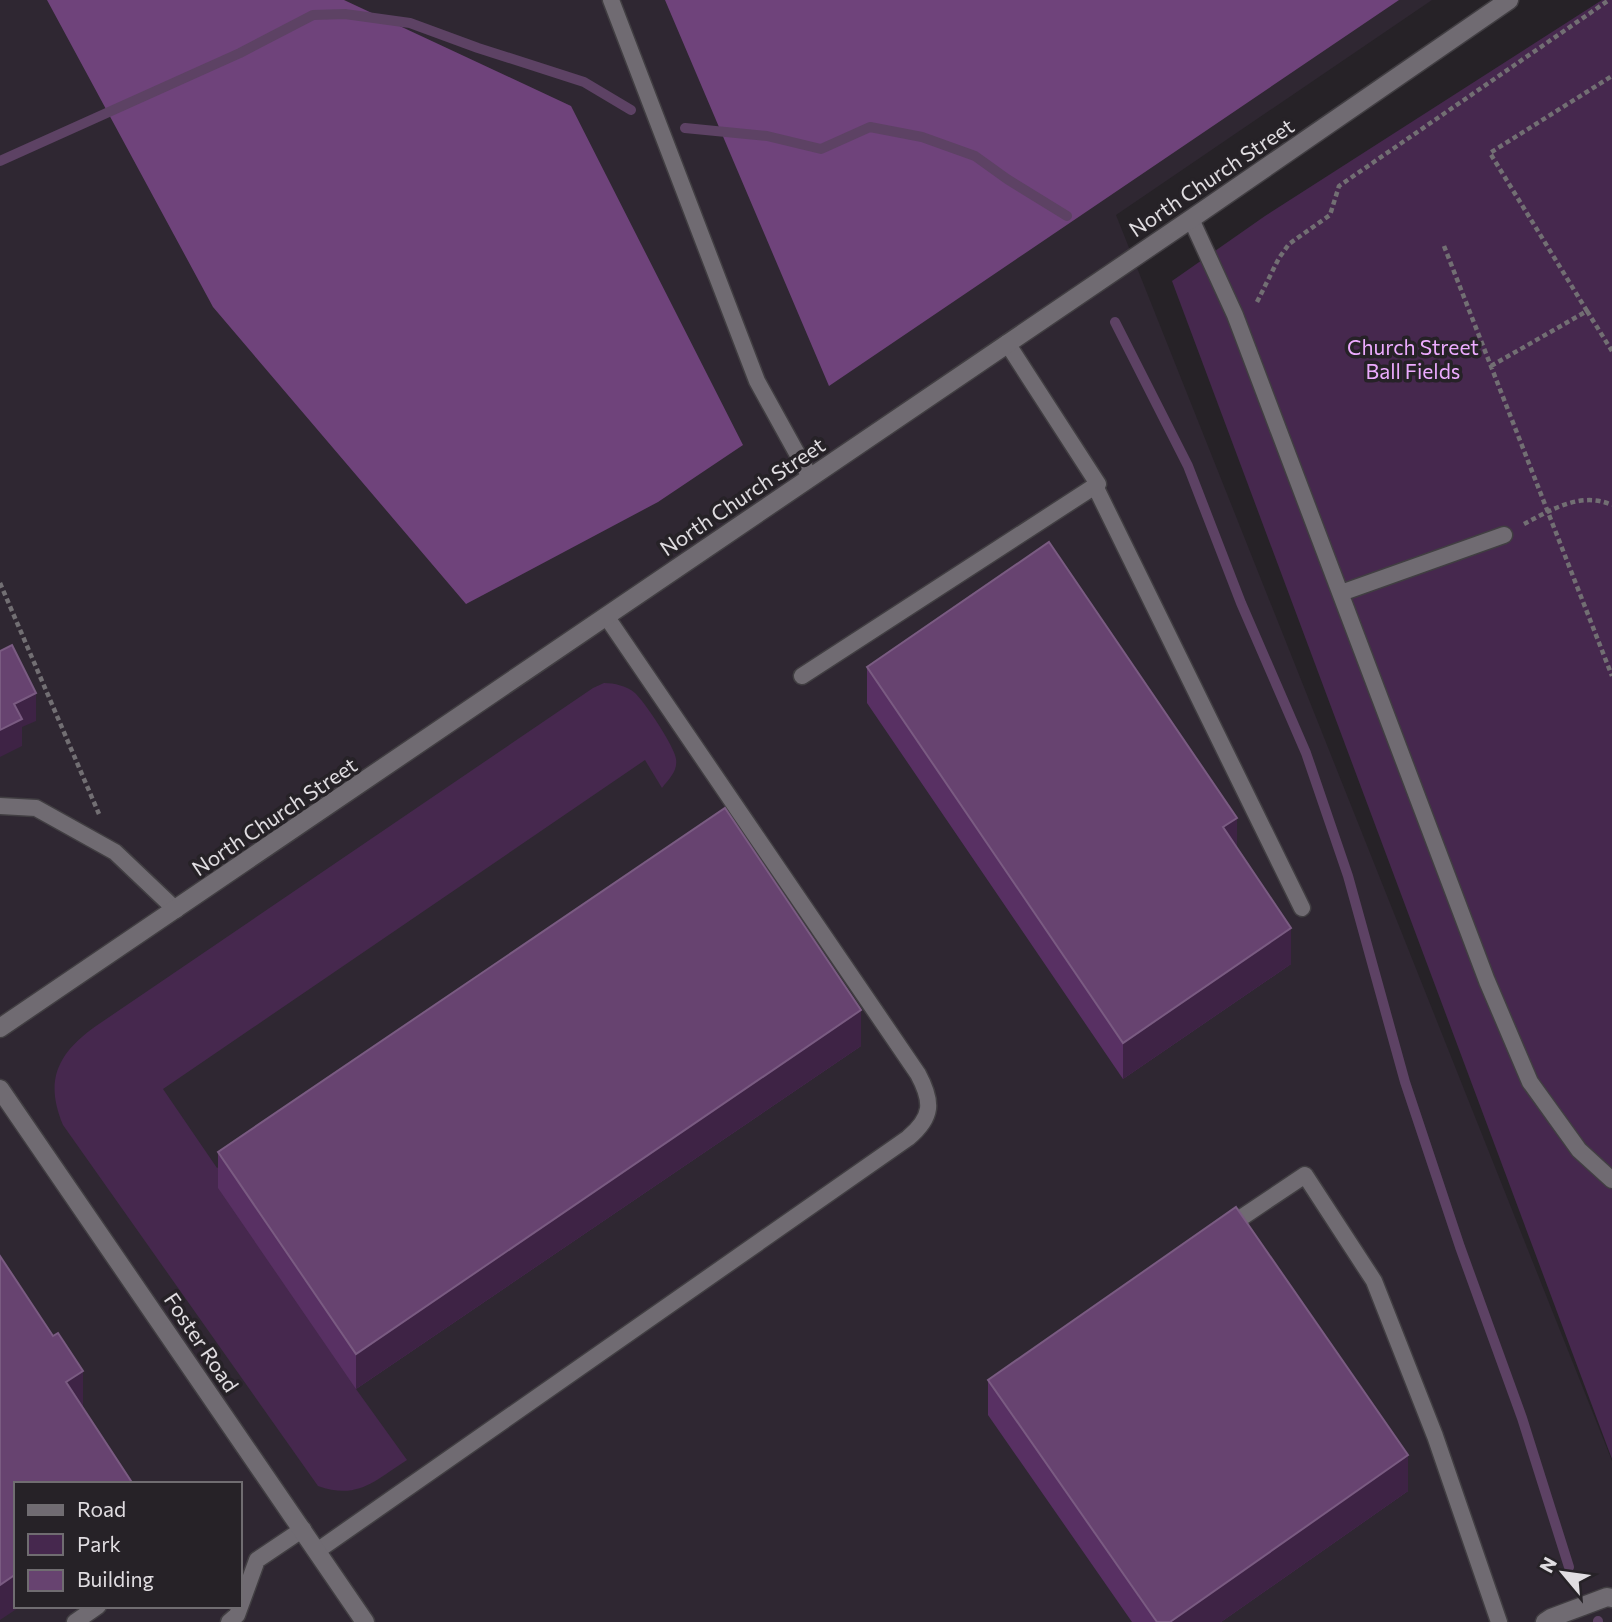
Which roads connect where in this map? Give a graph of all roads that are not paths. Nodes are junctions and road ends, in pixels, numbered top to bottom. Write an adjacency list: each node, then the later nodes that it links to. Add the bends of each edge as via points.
1 (611, 0): 5 (lane, via 757,381)
2 (1509, 0): 3 (main road, North Church Street)
3 (1191, 219): 4 (main road, North Church Street); 8 (lane, via 1235,315)
4 (1007, 344): 5 (main road, North Church Street); 6 (lane, via 1098,484)
5 (810, 477): 9 (main road, North Church Street)
6 (1095, 486): 10 (lane); 12 (lane)
7 (1504, 535): 8 (lane)
8 (1341, 593): 16 (lane, via 1487,981 1530,1082 1579,1150)
9 (607, 616): 13 (main road, North Church Street); 19 (lane, via 918,1074 927,1089 928,1112 908,1138)
10 (802, 676)
11 (0, 806): 13 (lane, via 36,808 116,852)
12 (1302, 908)
13 (176, 910): 14 (main road, North Church Street)
14 (0, 1028)
15 (0, 1089): 18 (main road, Foster Road)
16 (1612, 1180)
17 (1214, 1235): 29 (lane, via 1306,1175 1374,1281 1435,1436)
18 (303, 1529): 19 (main road, Foster Road); 21 (lane)
19 (317, 1551): 28 (main road, Foster Road)
20 (242, 1558): 21 (lane)
21 (257, 1560): 23 (lane)
22 (1612, 1598): 30 (main road)
23 (242, 1601)
24 (95, 1608): 26 (lane)
25 (240, 1608): 27 (lane)
26 (75, 1622)
27 (229, 1622)
28 (365, 1622)
29 (1499, 1622)
30 (1545, 1622)

